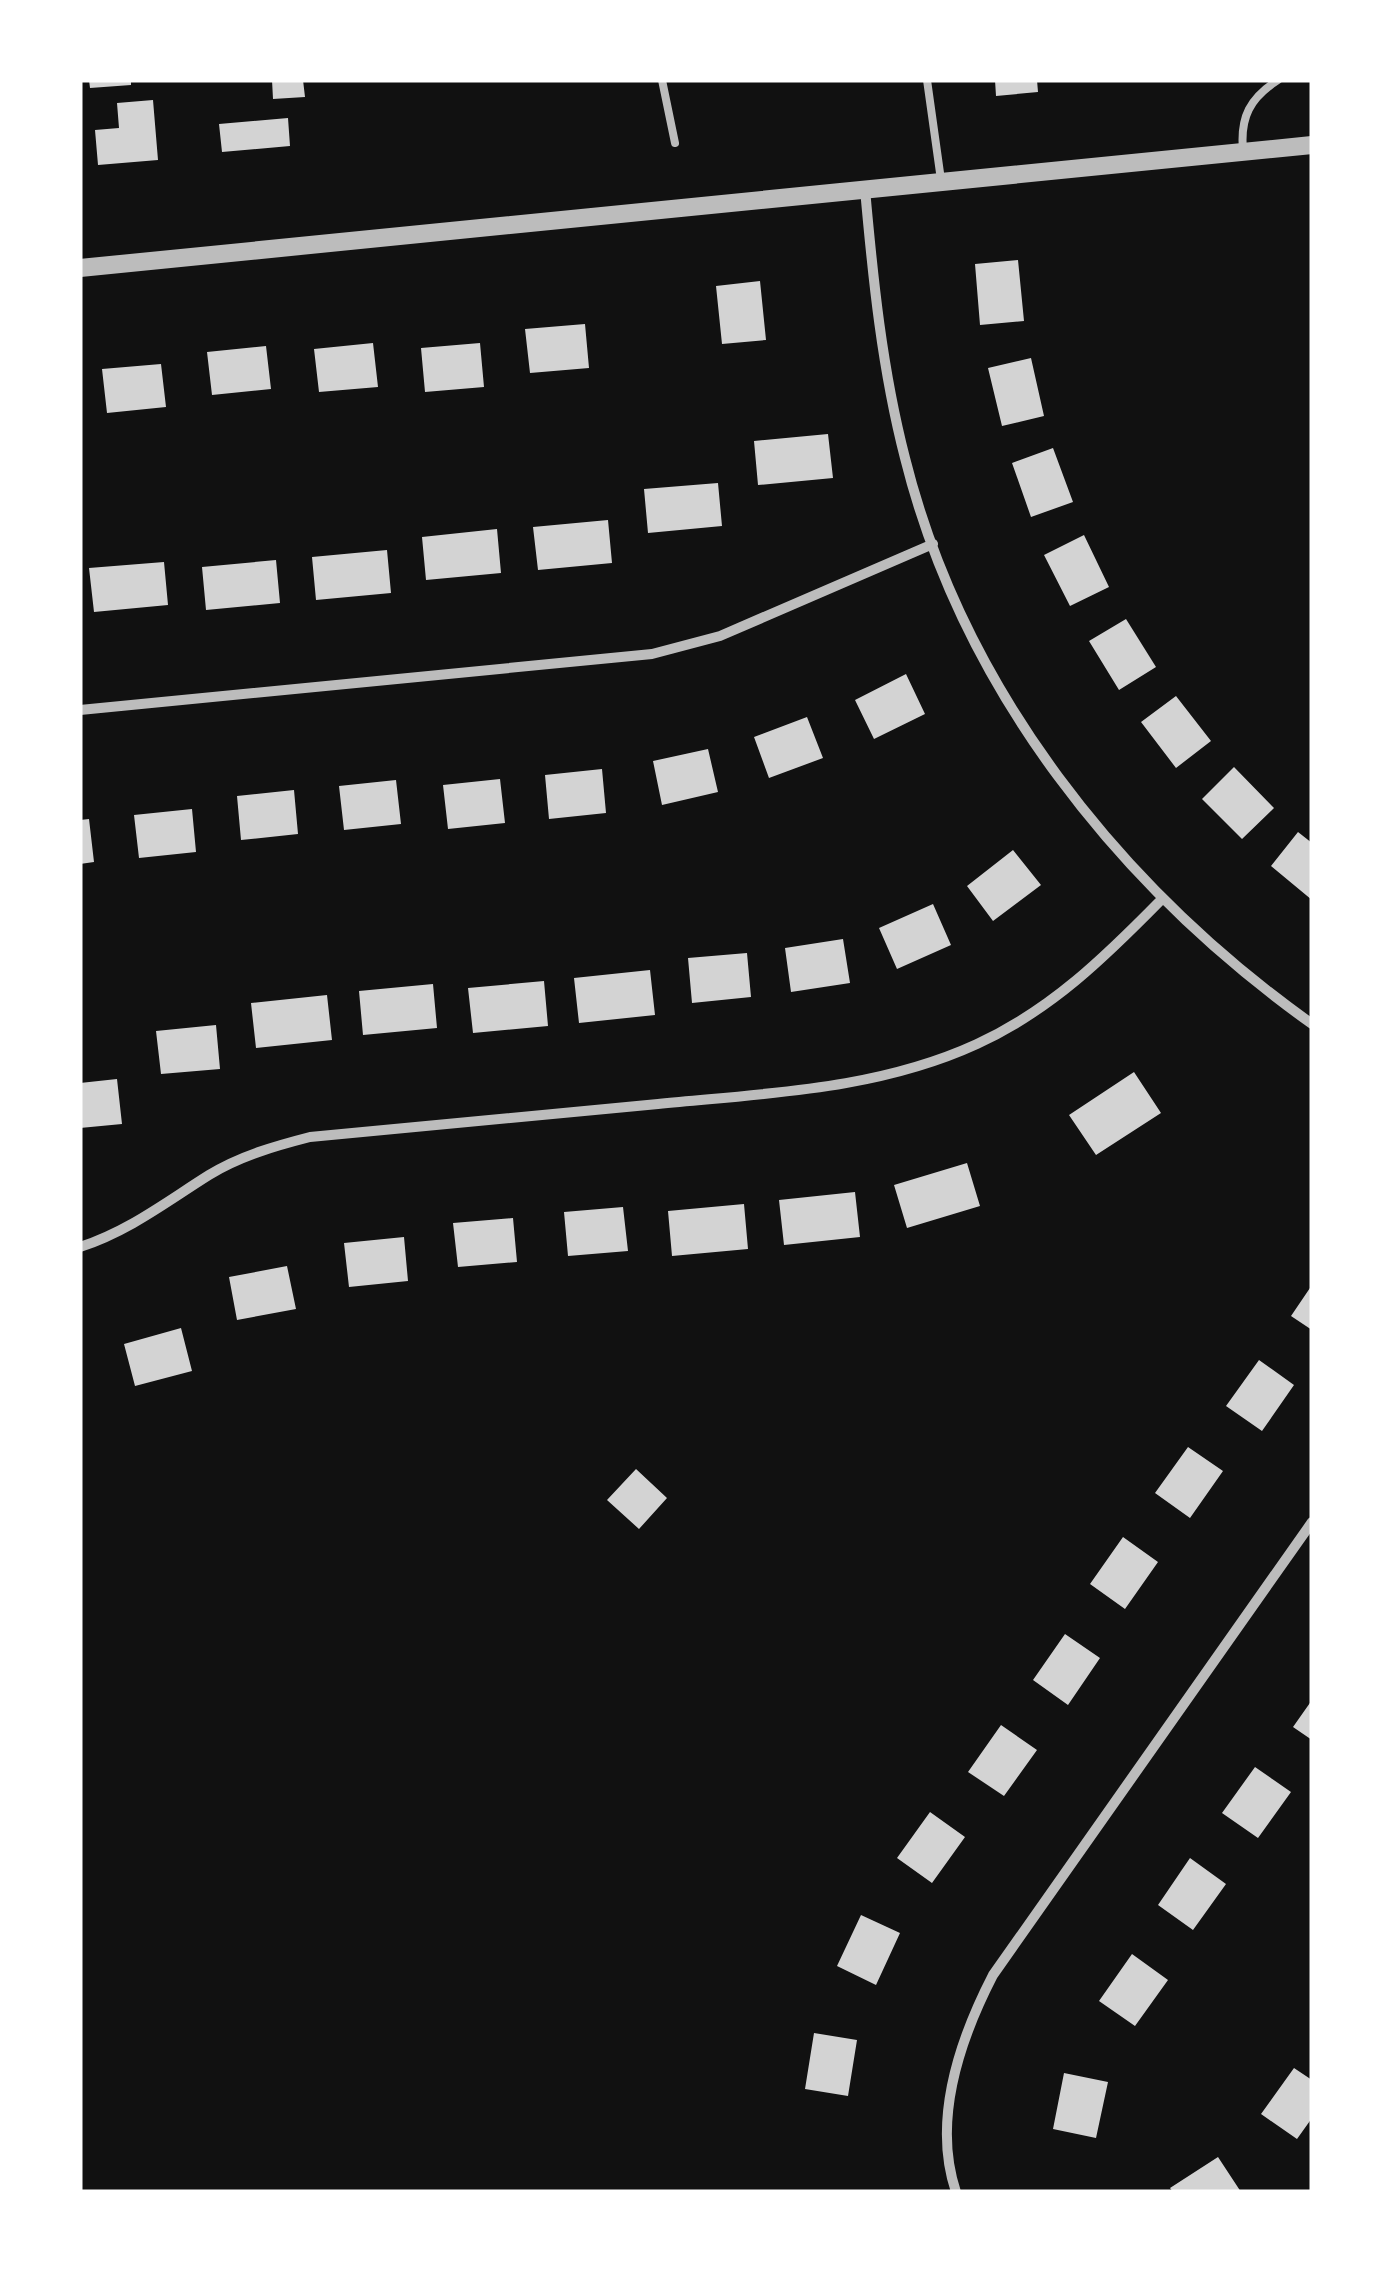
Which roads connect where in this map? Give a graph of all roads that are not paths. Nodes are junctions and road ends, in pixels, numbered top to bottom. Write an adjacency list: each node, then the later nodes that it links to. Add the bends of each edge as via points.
1 (662, 80): 4 (lane)
2 (927, 80): 7 (lane)
3 (1278, 80): 6 (lane, via 1258,93 1240,122)
4 (675, 143)
5 (1312, 144): 6 (street)
6 (1243, 151): 7 (street)
7 (941, 180): 8 (street)
8 (864, 188): 9 (street); 10 (street, via 886,376)
9 (80, 268)
10 (933, 544): 11 (street, via 720,636 652,654); 12 (street, via 967,624 1027,730 1108,842)
11 (80, 710)
12 (1161, 900): 13 (street); 14 (street, via 1054,999 979,1043 897,1074 811,1089 310,1137 243,1158 152,1215)
13 (1312, 1024)
14 (80, 1246)
15 (1312, 1522): 16 (street, via 993,1975 968,2028 953,2083 948,2139)
16 (956, 2192)

